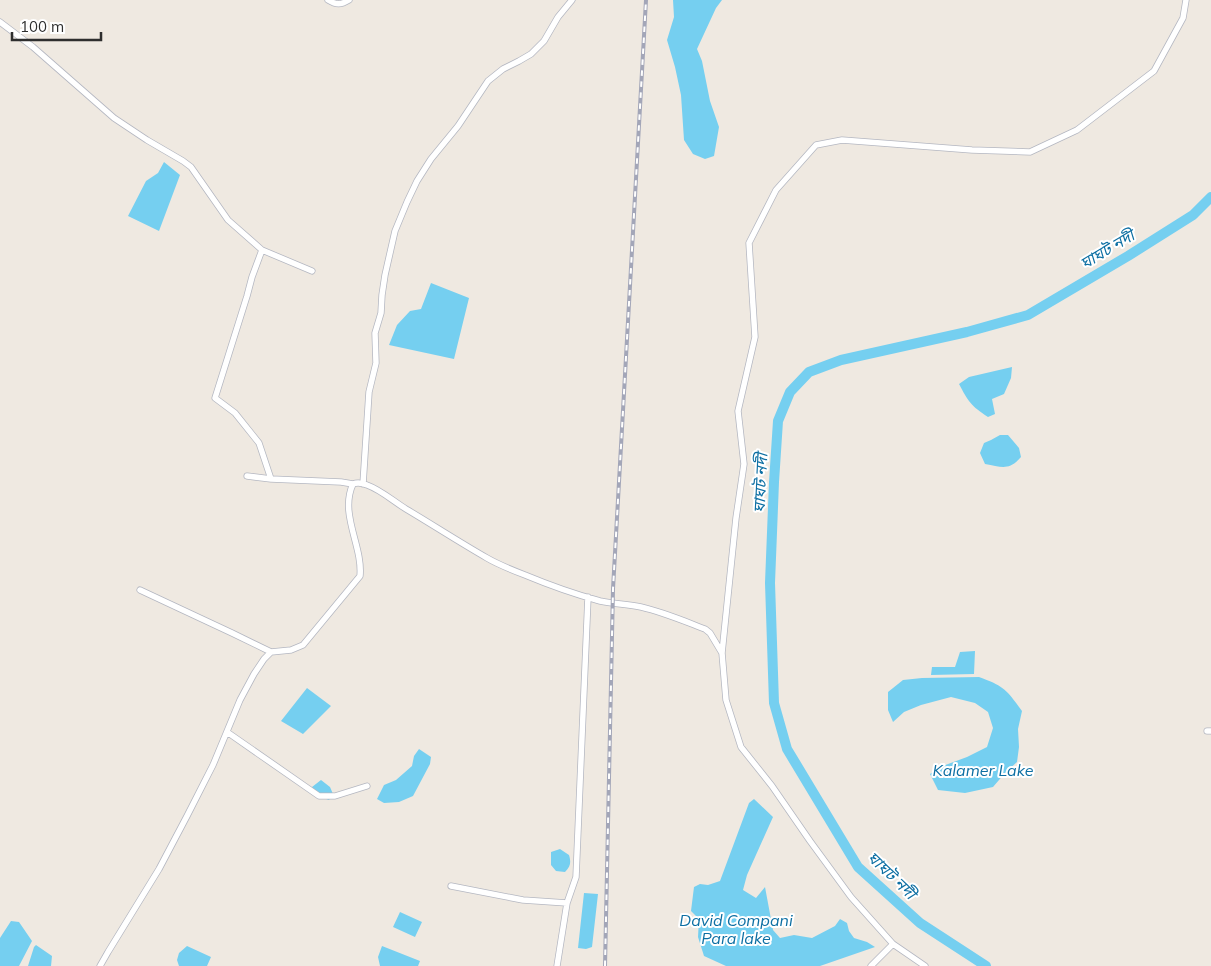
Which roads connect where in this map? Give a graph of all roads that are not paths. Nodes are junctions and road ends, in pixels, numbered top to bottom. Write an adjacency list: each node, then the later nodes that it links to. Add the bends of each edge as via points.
1 (328, 0): 2 (street, via 338,5)
2 (349, 0)
3 (572, 0): 11 (street, via 531,54 503,69 488,82 431,159 407,202 385,276 375,333 376,363 369,392)
4 (1186, 0): 15 (street, via 1183,18 1154,71 1078,130 1030,152 842,140 816,145 776,190 749,243 755,338 738,411 744,464)
5 (0, 22): 6 (street, via 114,118 190,167 228,220)
6 (262, 250): 7 (street); 9 (street, via 215,398 235,413 260,443)
7 (312, 271)
8 (247, 476): 9 (street)
9 (271, 480): 10 (street)
10 (353, 484): 11 (street); 14 (street, via 349,504 360,576 303,645 292,650)
11 (363, 484): 13 (street, via 490,560 554,587)
12 (140, 590): 14 (street)
13 (588, 597): 15 (street, via 639,606 706,629); 19 (street, via 576,877)
14 (271, 652): 16 (street, via 254,674)
15 (722, 653): 20 (street, via 726,700 741,747 851,897)
16 (227, 732): 17 (street, via 319,796 335,796); 21 (street, via 159,869)
17 (367, 786)
18 (451, 886): 19 (street, via 523,900)
19 (567, 903): 22 (street)
20 (893, 944): 23 (street); 24 (street)
21 (100, 966)
22 (557, 966)
23 (870, 966)
24 (925, 966)

